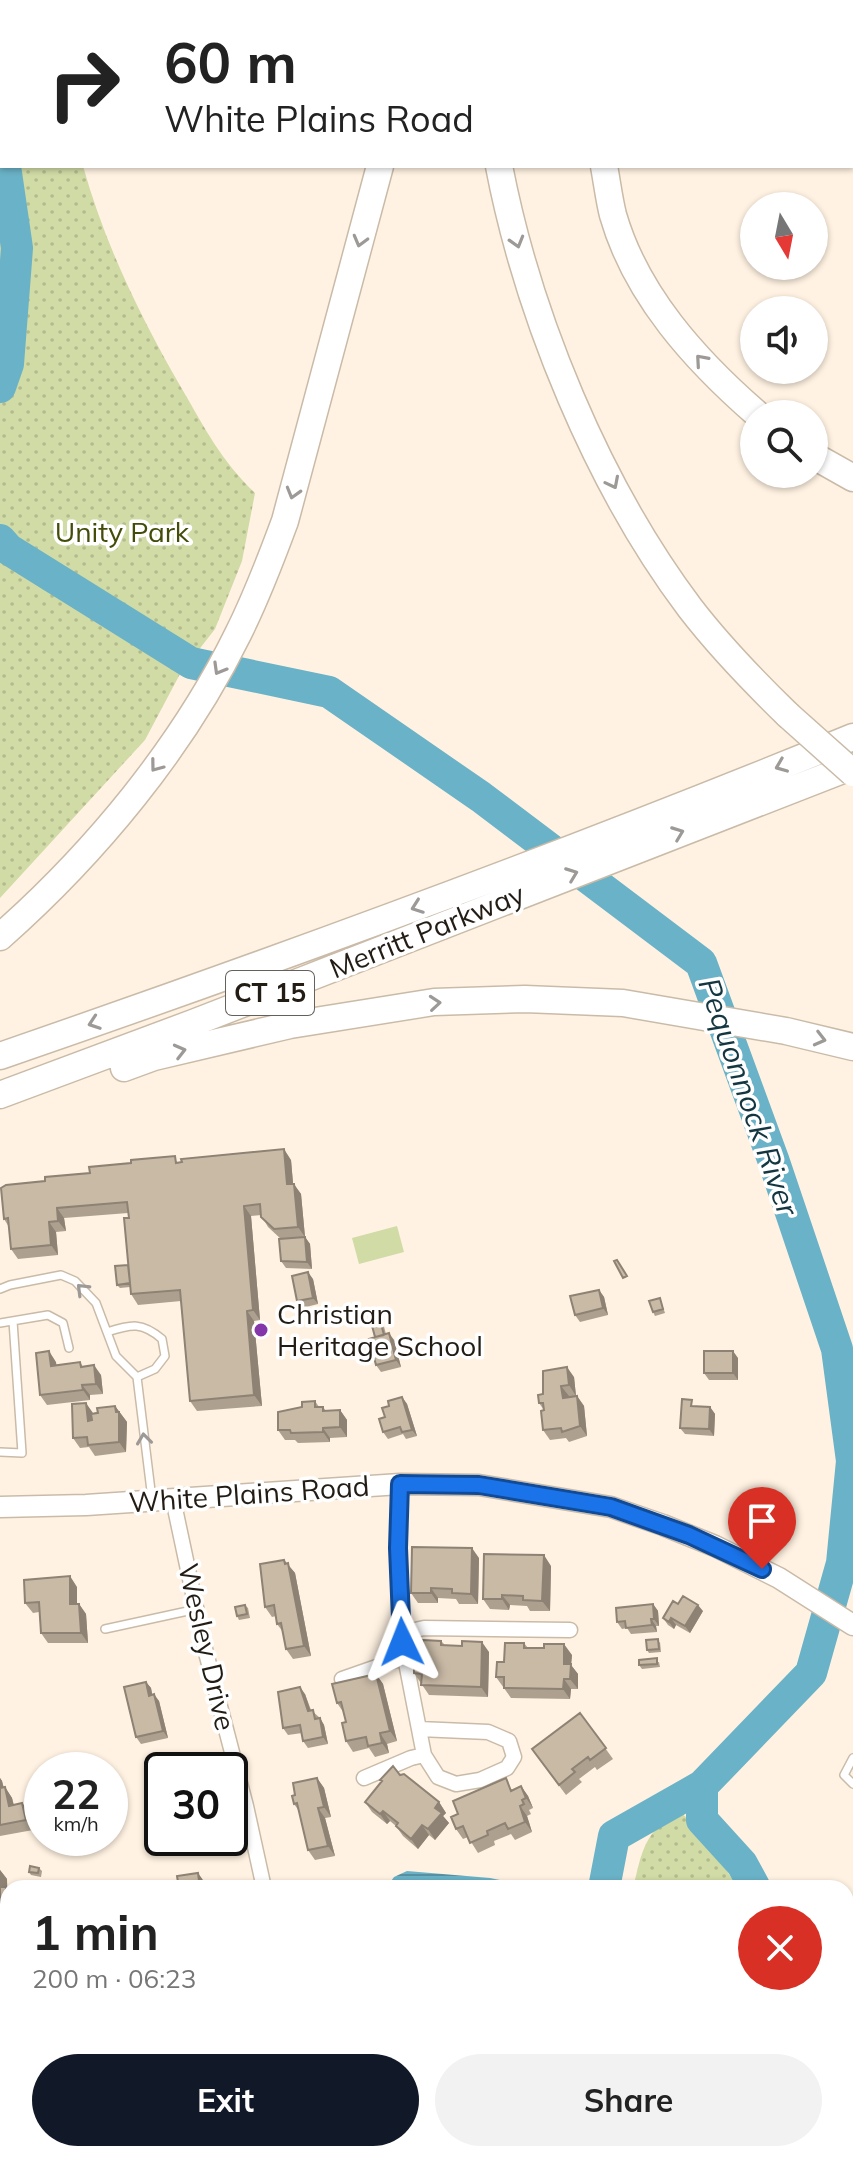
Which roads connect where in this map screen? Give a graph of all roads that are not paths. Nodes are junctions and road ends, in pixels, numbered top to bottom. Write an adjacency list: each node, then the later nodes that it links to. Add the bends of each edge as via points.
1 (379, 168): 11 (highway, one-way to 11, via 285,521 237,636 200,701 117,816)
2 (499, 168): 7 (highway, one-way to 7, via 543,322 577,409 619,494 690,608)
3 (604, 168): 4 (highway, one-way to 3, via 666,320 634,269 613,215)
4 (742, 400)
5 (828, 464): 6 (highway)
6 (853, 478)
7 (788, 715): 9 (highway, bridge); 10 (highway, bridge)
8 (853, 737): 13 (highway, Merritt Parkway / CT 15, one-way to 13, via 517,870)
9 (853, 765): 14 (highway, Merritt Parkway / CT 15, one-way to 9)
10 (853, 773)
11 (0, 937)
12 (853, 1047): 15 (highway, one-way to 12, via 154,1057 290,1025 434,1002 623,1003)
13 (0, 1056)
14 (0, 1095)
15 (0, 1111)
16 (0, 1289): 19 (lane, one-way to 16, via 96,1303 75,1281 61,1275)
17 (13, 1321): 18 (lane); 20 (lane, via 48,1315 63,1323); 22 (lane, via 22,1453)
18 (0, 1323)
19 (107, 1332): 21 (lane, via 116,1356); 21 (lane, via 147,1327 162,1339 165,1356 155,1369)
20 (69, 1348)
21 (137, 1377): 25 (lane, one-way to 21)
22 (0, 1452)
23 (400, 1484): 24 (main road, White Plains Road); 28 (main road, White Plains Road, via 479,1485 611,1507 715,1546 779,1578); 31 (street)
24 (173, 1499): 25 (main road, White Plains Road); 27 (street, Wesley Drive)
25 (152, 1501): 26 (main road, White Plains Road)
26 (0, 1507)
27 (197, 1609): 29 (lane); 39 (street, Wesley Drive)
28 (853, 1625)
29 (105, 1629)
30 (570, 1630): 31 (street, via 424,1628)
31 (402, 1633): 32 (street)
32 (405, 1657): 33 (street); 34 (street)
33 (342, 1679)
34 (419, 1729): 35 (street); 35 (street, via 488,1732 509,1741 514,1757 507,1768 456,1784 438,1777)
35 (424, 1755): 37 (street)
36 (853, 1758): 38 (lane, via 844,1775)
37 (364, 1778)
38 (853, 1784)
39 (262, 1880)

